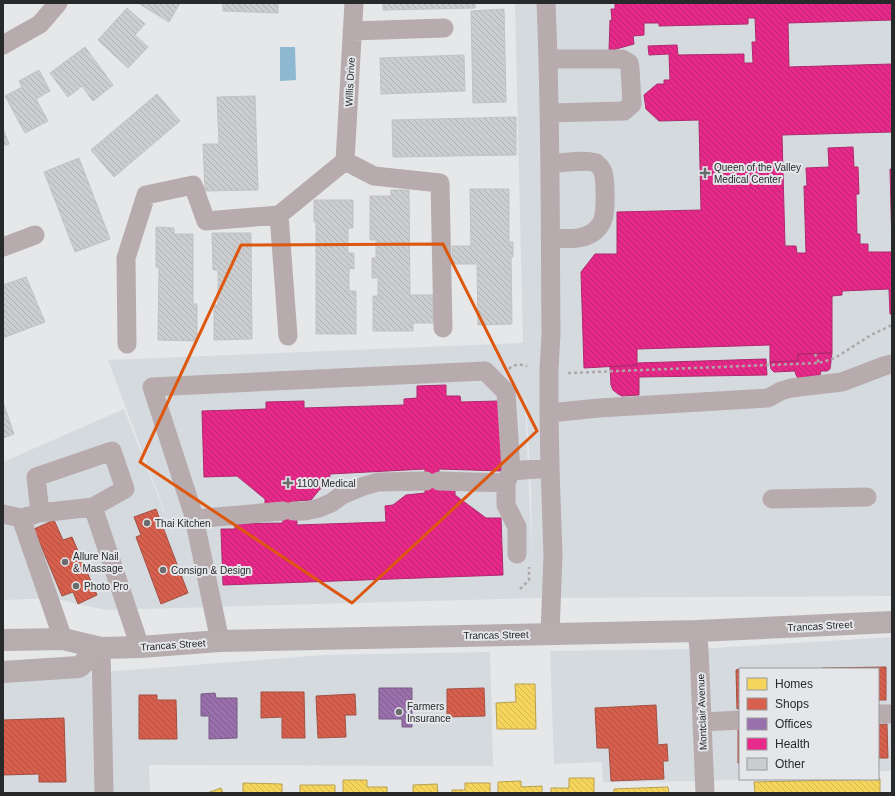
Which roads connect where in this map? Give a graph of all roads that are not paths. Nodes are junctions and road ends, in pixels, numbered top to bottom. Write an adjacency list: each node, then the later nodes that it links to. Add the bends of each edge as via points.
1 (58, 3): 6 (street, via 40,24)
2 (354, 3): 5 (street, Willis Drive)
3 (546, 3): 7 (street)
4 (444, 28): 5 (street)
5 (352, 31): 9 (street, Willis Drive)
6 (3, 45)
7 (549, 59): 8 (street); 8 (street, via 622,59 629,63 632,104 624,110)
8 (550, 113): 10 (street)
9 (345, 161): 11 (street); 15 (street, via 374,176 440,183)
10 (550, 164): 13 (street); 13 (street, via 590,161 599,166 604,177 605,208 603,219 593,233 576,238)
11 (279, 215): 16 (street); 17 (street, via 206,221 193,185 146,196 126,258)
12 (35, 235): 14 (street)
13 (550, 238): 19 (street)
14 (3, 248)
15 (443, 328)
16 (288, 336)
17 (127, 344)
18 (892, 364): 19 (street, via 842,382 792,388 768,398)
19 (549, 413): 20 (street)
20 (550, 468): 21 (street); 31 (street, via 553,555)
21 (508, 477): 27 (street, via 378,482 342,495 319,508); 27 (street, via 506,392 485,371 152,387); 28 (street, via 506,505 517,527)
22 (867, 497): 23 (street)
23 (772, 500)
24 (93, 507): 25 (street); 25 (street, via 125,489 112,451 36,477); 35 (street)
25 (40, 513): 26 (street)
26 (12, 516): 32 (street)
27 (194, 519): 34 (street)
28 (517, 554)
29 (892, 622): 30 (main road, Trancas Street)
30 (697, 631): 31 (main road, Trancas Street); 41 (street, Montclair Avenue)
31 (550, 634): 34 (main road, Trancas Street)
32 (63, 639): 33 (main road, Trancas Street); 36 (main road, Trancas Street)
33 (3, 640)
34 (220, 641): 35 (main road, Trancas Street)
35 (140, 647): 36 (main road, Trancas Street)
36 (101, 648): 37 (main road, via 79,667); 42 (street)
37 (3, 672)
38 (879, 714): 39 (street)
39 (892, 714)
40 (739, 720): 41 (street)
41 (703, 722): 43 (street, Montclair Avenue)
42 (104, 793)
43 (705, 793)

